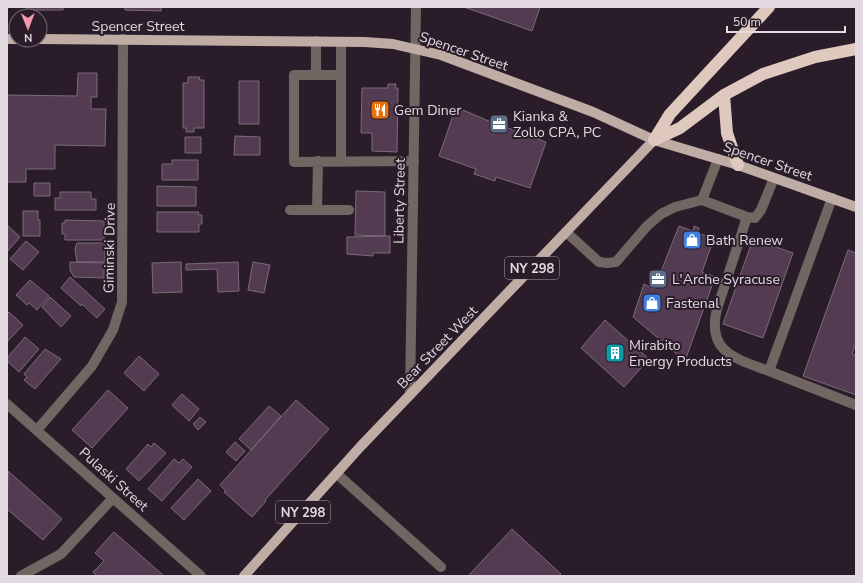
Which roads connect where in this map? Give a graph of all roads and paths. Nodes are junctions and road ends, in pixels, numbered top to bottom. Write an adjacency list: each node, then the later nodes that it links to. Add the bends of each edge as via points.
1 (416, 7): 7 (street, Liberty Street)
2 (770, 7): 12 (highway, via 670,114)
3 (48, 39): 4 (main road, Spencer Street)
4 (124, 39): 5 (main road, Spencer Street); 31 (street, Giminski Drive, via 122,302 113,330 92,366)
5 (316, 41): 6 (main road, Spencer Street); 9 (street)
6 (341, 42): 7 (main road, Spencer Street, via 392,44); 10 (street)
7 (416, 49): 12 (main road, Spencer Street, via 593,112); 14 (street, Liberty Street)
8 (856, 49): 11 (highway, via 815,57 763,74)
9 (316, 75): 10 (street); 15 (street, via 294,75 294,162)
10 (340, 75): 16 (street)
11 (724, 95): 12 (highway, via 680,128); 17 (highway, via 727,133)
12 (654, 140): 13 (main road, Spencer Street); 26 (main road, Bear Street West / NY 298)
13 (718, 159): 17 (main road, Spencer Street); 20 (street)
14 (414, 161): 16 (street); 28 (street, Liberty Street)
15 (318, 162): 16 (street); 23 (street)
16 (341, 162)
17 (738, 165): 18 (main road, Spencer Street)
18 (774, 178): 19 (main road, Spencer Street); 25 (street, via 759,216)
19 (832, 198): 21 (main road, Spencer Street); 27 (street)
20 (702, 200): 25 (street); 26 (street, via 675,207 661,214 647,226 616,262 599,262)
21 (856, 206)
22 (290, 210): 23 (street)
23 (317, 210): 24 (street)
24 (349, 210)
25 (747, 217): 27 (street, via 713,322 714,333 718,343 734,358)
26 (566, 232): 28 (main road, Bear Street West / NY 298)
27 (769, 371): 30 (street)
28 (410, 395): 32 (main road, Bear Street West / NY 298)
29 (7, 404): 31 (street, Pulaski Street)
30 (856, 405)
31 (37, 430): 33 (street, Pulaski Street)
32 (337, 474): 34 (street); 37 (main road, Bear Street West / NY 298)
33 (113, 498): 35 (street, via 61,554); 36 (street, Pulaski Street)
34 (441, 567)
35 (21, 576)
36 (201, 576)
37 (244, 576)

